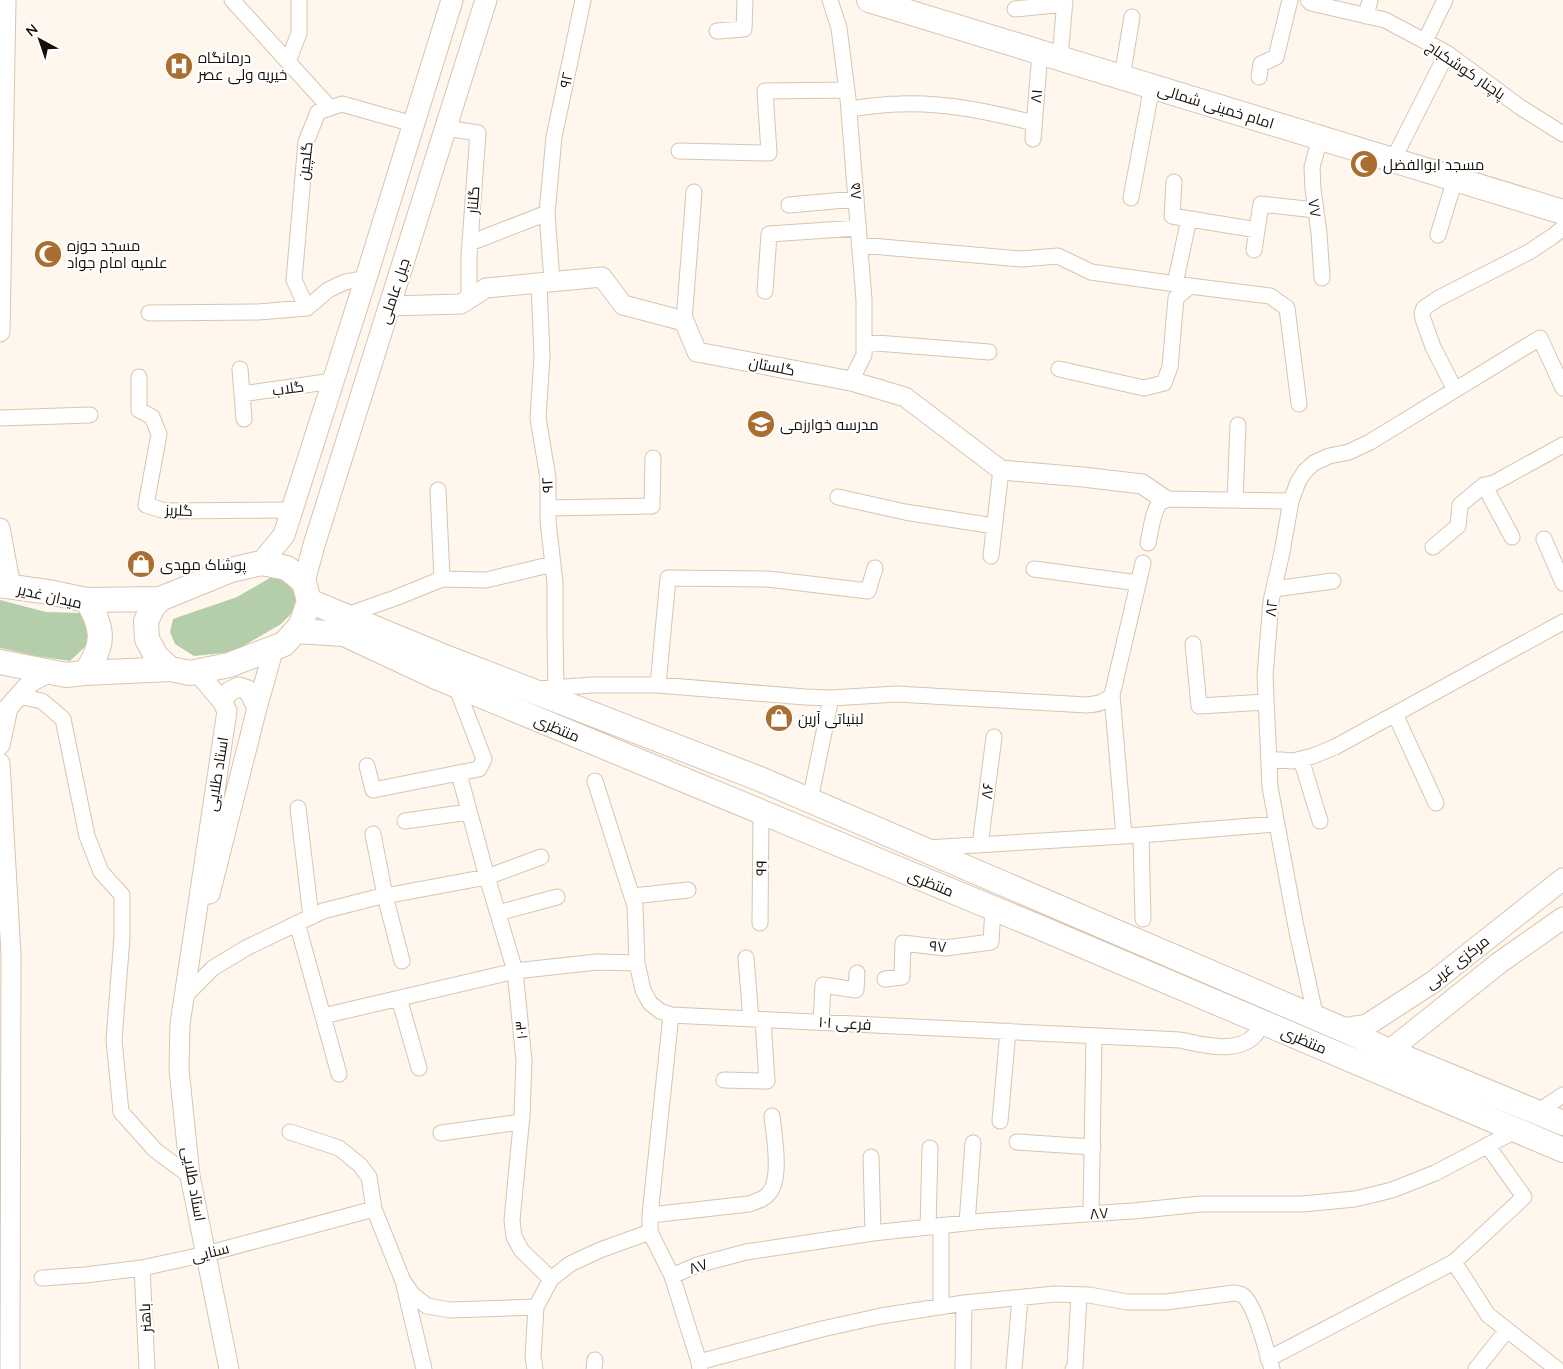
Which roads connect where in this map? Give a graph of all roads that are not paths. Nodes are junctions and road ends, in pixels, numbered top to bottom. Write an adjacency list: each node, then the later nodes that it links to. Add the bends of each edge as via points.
1 (6, 0): 39 (street)
2 (232, 0): 22 (street)
3 (452, 0): 30 (main road, جبل عاملی)
4 (486, 0): 31 (main road, جبل عاملی)
5 (583, 0): 46 (street, ۹۲, via 554,137)
6 (745, 0): 18 (street, via 744,29)
7 (830, 0): 26 (street, ۸۵, via 839,28)
8 (869, 0): 21 (main road, امام خمینی شمالی)
9 (1290, 0): 24 (street, via 1276,58 1261,64)
10 (1370, 0): 16 (street)
11 (1445, 0): 19 (street)
12 (299, 1): 22 (street, via 299,33)
13 (1310, 1): 16 (street, پاچنار کوشکباج)
14 (1065, 2): 15 (street); 21 (street, ۸۱)
15 (1015, 9)
16 (1366, 16): 19 (street, پاچنار کوشکباج, via 1384,20)
17 (1132, 17): 23 (street)
18 (717, 31)
19 (1425, 41): 20 (street, پاچنار کوشکباج)
20 (1448, 53): 32 (street, پاچنار کوشکباج, via 1520,107); 36 (street)
21 (1050, 55): 23 (main road, امام خمینی شمالی); 29 (street, ۸۱)
22 (288, 62): 27 (street)
23 (1122, 77): 25 (main road, امام خمینی شمالی)
24 (1258, 77)
25 (1152, 86): 33 (main road, امام خمینی شمالی); 41 (street)
26 (847, 90): 28 (street, ۸۵); 35 (street, via 765,91 769,153)
27 (330, 108): 30 (street, via 342,104); 62 (street, گلچین, via 318,112 306,142 294,280)
28 (849, 109): 29 (street, via 900,104 947,106); 42 (street, ۸۵)
29 (1034, 123): 34 (street, ۸۱)
30 (414, 124): 55 (main road, جبل عاملی)
31 (446, 128): 52 (street, گلنار, via 478,134); 61 (main road, جبل عاملی)
32 (1563, 134)
33 (1320, 138): 36 (main road, امام خمینی شمالی); 44 (street, ۷۷, via 1312,166)
34 (1033, 139)
35 (679, 151)
36 (1393, 160): 37 (main road, امام خمینی شمالی)
37 (1455, 179): 45 (main road, امام خمینی شمالی); 51 (street)
38 (1174, 182): 47 (street, via 1172,216)
39 (1, 188): 65 (street)
40 (694, 192): 64 (street)
41 (1130, 198)
42 (856, 199): 43 (street); 48 (street, ۸۵)
43 (789, 205)
44 (1315, 210): 50 (street, via 1261,204); 56 (street, ۷۷)
45 (1563, 212)
46 (547, 213): 52 (street); 57 (street, ۹۲)
47 (1189, 219): 50 (street); 58 (street)
48 (858, 228): 53 (street, ۸۵); 59 (street, via 770,234)
49 (1563, 228): 74 (street, via 1529,252 1424,308 1423,319 1433,347)
50 (1257, 230): 54 (street)
51 (1438, 235)
52 (470, 242): 60 (street, گلنار)
53 (859, 245): 58 (street, via 1022,259 1058,256 1091,272); 66 (street, ۸۵)
54 (1254, 250)
55 (366, 278): 62 (street, via 344,282 328,290); 72 (main road, جبل عاملی)
56 (1322, 278)
57 (546, 282): 60 (street, via 486,288); 64 (street, via 602,277 622,304); 90 (street, ۹۲, via 538,418 548,478)
58 (1183, 285): 69 (street, via 1176,298 1170,367 1164,383 1144,388); 76 (street, via 1270,296 1287,308)
59 (765, 291)
60 (469, 299): 61 (street, via 461,304)
61 (389, 306): 110 (main road, جبل عاملی, via 314,544)
62 (307, 308): 63 (street)
63 (149, 313)
64 (684, 321): 71 (street, گلستان, via 697,352)
65 (0, 332)
66 (864, 342): 67 (street); 71 (street, ۸۵, via 864,356)
67 (989, 352)
68 (240, 369): 75 (street)
69 (1059, 369)
70 (140, 377): 91 (street, گلریز, via 139,410 152,417 159,434 146,505 165,511)
71 (851, 381): 83 (street, گلستان, via 905,397)
72 (333, 382): 75 (street, گلاب); 91 (main road, جبل عاملی)
73 (1563, 388): 74 (street, ۸۲, via 1540,338)
74 (1455, 390): 89 (street, ۸۲, via 1370,442 1314,463 1298,482)
75 (242, 394): 79 (street)
76 (1298, 404)
77 (90, 415): 78 (street)
78 (0, 418)
79 (244, 419)
80 (1238, 425): 88 (street)
81 (1563, 445): 84 (street, via 1494,483)
82 (653, 458): 90 (street, via 652,506)
83 (1001, 470): 87 (street, via 1142,484); 92 (street)
84 (1484, 485): 94 (street); 97 (street, via 1460,505 1458,526)
85 (438, 490): 104 (street)
86 (838, 497): 92 (street, via 905,512)
87 (1164, 499): 88 (street); 96 (street, via 1156,508)
88 (1235, 500): 89 (street)
89 (1290, 501): 109 (street, ۸۲)
90 (548, 508): 101 (street, ۹۲)
91 (292, 510): 99 (main road, جبل عاملی, via 284,535)
92 (994, 526): 98 (street)
93 (0, 528): 108 (street)
94 (1512, 537)
95 (1544, 539): 107 (street)
96 (1148, 542)
97 (1433, 547)
98 (991, 556)
99 (261, 563): 110 (main road, منتظری, via 287,568); 111 (main road, via 231,570)
100 (1143, 563): 106 (street)
101 (553, 564): 104 (street, via 486,580); 125 (street, ۹۲)
102 (876, 568): 123 (street, via 868,591 768,579 668,578)
103 (1034, 569): 106 (street)
104 (442, 579): 113 (street)
105 (1333, 581): 109 (street)
106 (1138, 583): 127 (street)
107 (1563, 583)
108 (5, 586): 112 (main road, میدان غدیر)
109 (1274, 589): 131 (street, ۸۲, via 1265,676)
110 (306, 591): 113 (main road, منتظری); 115 (main road, via 301,625)
111 (160, 599): 112 (main road); 119 (main road, via 146,621 147,639 156,656)
112 (87, 600): 122 (main road, میدان غدیر, via 96,616 101,641 95,660)
113 (344, 616): 126 (main road, منتظری)
114 (1563, 622): 133 (street)
115 (296, 631): 117 (main road, via 284,644); 124 (main road, منتظری, via 344,634)
116 (1193, 644): 131 (street, via 1199,706)
117 (274, 648): 121 (main road, via 229,665); 132 (street, استاد طلایی)
118 (0, 662): 120 (main road)
119 (170, 669): 121 (main road); 122 (main road)
120 (50, 672): 122 (main road, via 66,675); 128 (street, via 31,682)
121 (197, 672): 130 (street)
122 (86, 673)
123 (658, 684): 125 (street); 129 (street)
124 (456, 686): 140 (street, via 484,759 479,769); 146 (main road, منتظری)
125 (556, 688): 126 (street)
126 (530, 690): 142 (main road, منتظری)
127 (1112, 695): 129 (street, via 1106,701 1087,705 896,694); 152 (street)
128 (18, 696): 135 (street, via 8,708); 208 (street, via 42,701 63,719 87,836 101,872 122,895 114,1040 121,1112 155,1150)
129 (831, 698): 142 (street)
130 (222, 701): 132 (street, via 230,691 239,687 248,690); 175 (street, استاد طلایی, via 227,711)
131 (1266, 702): 136 (street, ۸۲)
132 (257, 708): 175 (street, استاد طلایی)
133 (1395, 714): 137 (street, via 1335,747); 143 (street)
134 (994, 737): 153 (street, ۸۶)
135 (0, 745)
136 (1269, 759): 137 (street); 149 (street, ۸۲)
137 (1301, 759): 148 (street)
138 (0, 763): 163 (street)
139 (366, 766): 140 (street, via 373,790)
140 (459, 774): 145 (street, ۱۰۳)
141 (595, 782): 160 (street, فرعی ۱۰۱)
142 (810, 800): 154 (main road, منتظری)
143 (1436, 803)
144 (298, 808): 167 (street)
145 (469, 812): 147 (street); 156 (street, ۱۰۳)
146 (762, 813): 162 (main road, منتظری); 168 (street, ۹۹)
147 (405, 821)
148 (1320, 821)
149 (1276, 824): 151 (street); 179 (street, ۸۲)
150 (372, 834): 159 (street)
151 (1141, 835): 152 (street); 166 (street)
152 (1124, 836): 153 (street)
153 (980, 844): 154 (street)
154 (920, 848): 179 (main road, منتظری)
155 (541, 857): 156 (street)
156 (487, 877): 159 (street); 164 (street, ۱۰۳)
157 (1563, 879): 183 (main road, مرکزی غربی, via 1433,982 1367,1025)
158 (688, 890): 160 (street)
159 (385, 896): 167 (street, via 323,911); 170 (street)
160 (632, 896): 171 (street, فرعی ۱۰۱)
161 (557, 897): 164 (street)
162 (993, 908): 174 (street, ۹۷, via 991,942 945,948 903,943 902,977); 182 (main road, منتظری)
163 (4, 913): 187 (street, via 11,954)
164 (498, 913): 172 (street, ۱۰۳)
165 (1563, 918): 186 (main road, مرکزی غربی, via 1500,963)
166 (1143, 919)
167 (304, 920): 175 (street, via 213,968); 178 (street)
168 (760, 923)
169 (746, 958): 180 (street)
170 (402, 961)
171 (638, 963): 172 (street, via 596,962); 177 (street, فرعی ۱۰۱, via 643,990 650,1003)
172 (515, 971): 176 (street); 195 (street, ۱۰۳, via 524,1061)
173 (857, 973): 181 (street, via 856,990 822,985)
174 (885, 978)
175 (184, 997): 208 (street, استاد طلایی, via 179,1069)
176 (399, 998): 178 (street); 188 (street)
177 (671, 1015): 180 (street, فرعی ۱۰۱); 211 (street)
178 (323, 1016): 189 (street)
179 (1316, 1018): 183 (main road, منتظری)
180 (757, 1019): 181 (street, فرعی ۱۰۱); 190 (street, via 767,1081)
181 (821, 1022): 184 (street, فرعی ۱۰۱)
182 (1263, 1022): 185 (street, فرعی ۱۰۱, via 1254,1037 1229,1047 1180,1040); 198 (main road, منتظری)
183 (1342, 1029): 186 (main road, منتظری)
184 (1008, 1031): 185 (street, فرعی ۱۰۱); 194 (street)
185 (1094, 1036): 204 (street)
186 (1389, 1051): 192 (main road, منتظری)
187 (5, 1066): 197 (street)
188 (420, 1068)
189 (339, 1074)
190 (724, 1080)
191 (1563, 1095): 192 (street)
192 (1536, 1112): 196 (main road, منتظری)
193 (772, 1116): 211 (street, via 775,1182 762,1200)
194 (1000, 1121)
195 (521, 1122): 200 (street); 221 (street, ۱۰۳, via 512,1220 514,1237 522,1251)
196 (1563, 1123)
197 (5, 1127): 228 (street)
198 (1517, 1130): 203 (street, ۸۷); 206 (main road, منتظری)
199 (290, 1132): 209 (street, via 339,1148 360,1165 369,1177)
200 (441, 1133)
201 (1017, 1142): 204 (street)
202 (973, 1144): 212 (street)
203 (1487, 1145): 210 (street, ۸۷, via 1434,1173 1392,1190 1355,1199 1302,1204 1201,1204); 217 (street, via 1524,1197)
204 (1092, 1147): 210 (street)
205 (930, 1148): 213 (street)
206 (1563, 1150)
207 (871, 1157): 215 (street)
208 (190, 1176): 216 (street, استاد طلایی)
209 (374, 1209): 216 (street, سنایی); 222 (street)
210 (1091, 1214): 212 (street, ۸۷)
211 (650, 1215): 214 (street)
212 (967, 1223): 213 (street, ۸۷)
213 (934, 1226): 215 (street, ۸۷); 227 (street)
214 (650, 1232): 219 (street); 221 (street, via 570,1264)
215 (873, 1233): 219 (street, ۸۷, via 746,1252 697,1265)
216 (206, 1254): 218 (street, سنایی); 234 (street, استاد طلایی)
217 (1454, 1262): 229 (street, via 1488,1314); 230 (street)
218 (142, 1268): 220 (street, سنایی); 233 (street, باهنر)
219 (672, 1276): 231 (street)
220 (42, 1278)
221 (551, 1279): 226 (street)
222 (403, 1281): 226 (street, via 427,1306 450,1310); 235 (street)
223 (1079, 1295): 224 (street); 230 (street, via 1127,1302 1166,1302 1242,1294 1256,1318); 239 (street)
224 (1020, 1298): 225 (street); 238 (street)
225 (964, 1303): 227 (street); 237 (street)
226 (536, 1307): 236 (street)
227 (941, 1307): 231 (street, via 822,1329)
228 (5, 1309): 232 (street)
229 (1507, 1330): 240 (street); 241 (street)
230 (1270, 1364)
231 (699, 1366)
232 (10, 1369)
233 (147, 1369)
234 (229, 1369)
235 (424, 1369)
236 (535, 1369)
237 (963, 1369)
238 (1014, 1369)
239 (1073, 1369)
240 (1476, 1369)
241 (1557, 1369)

